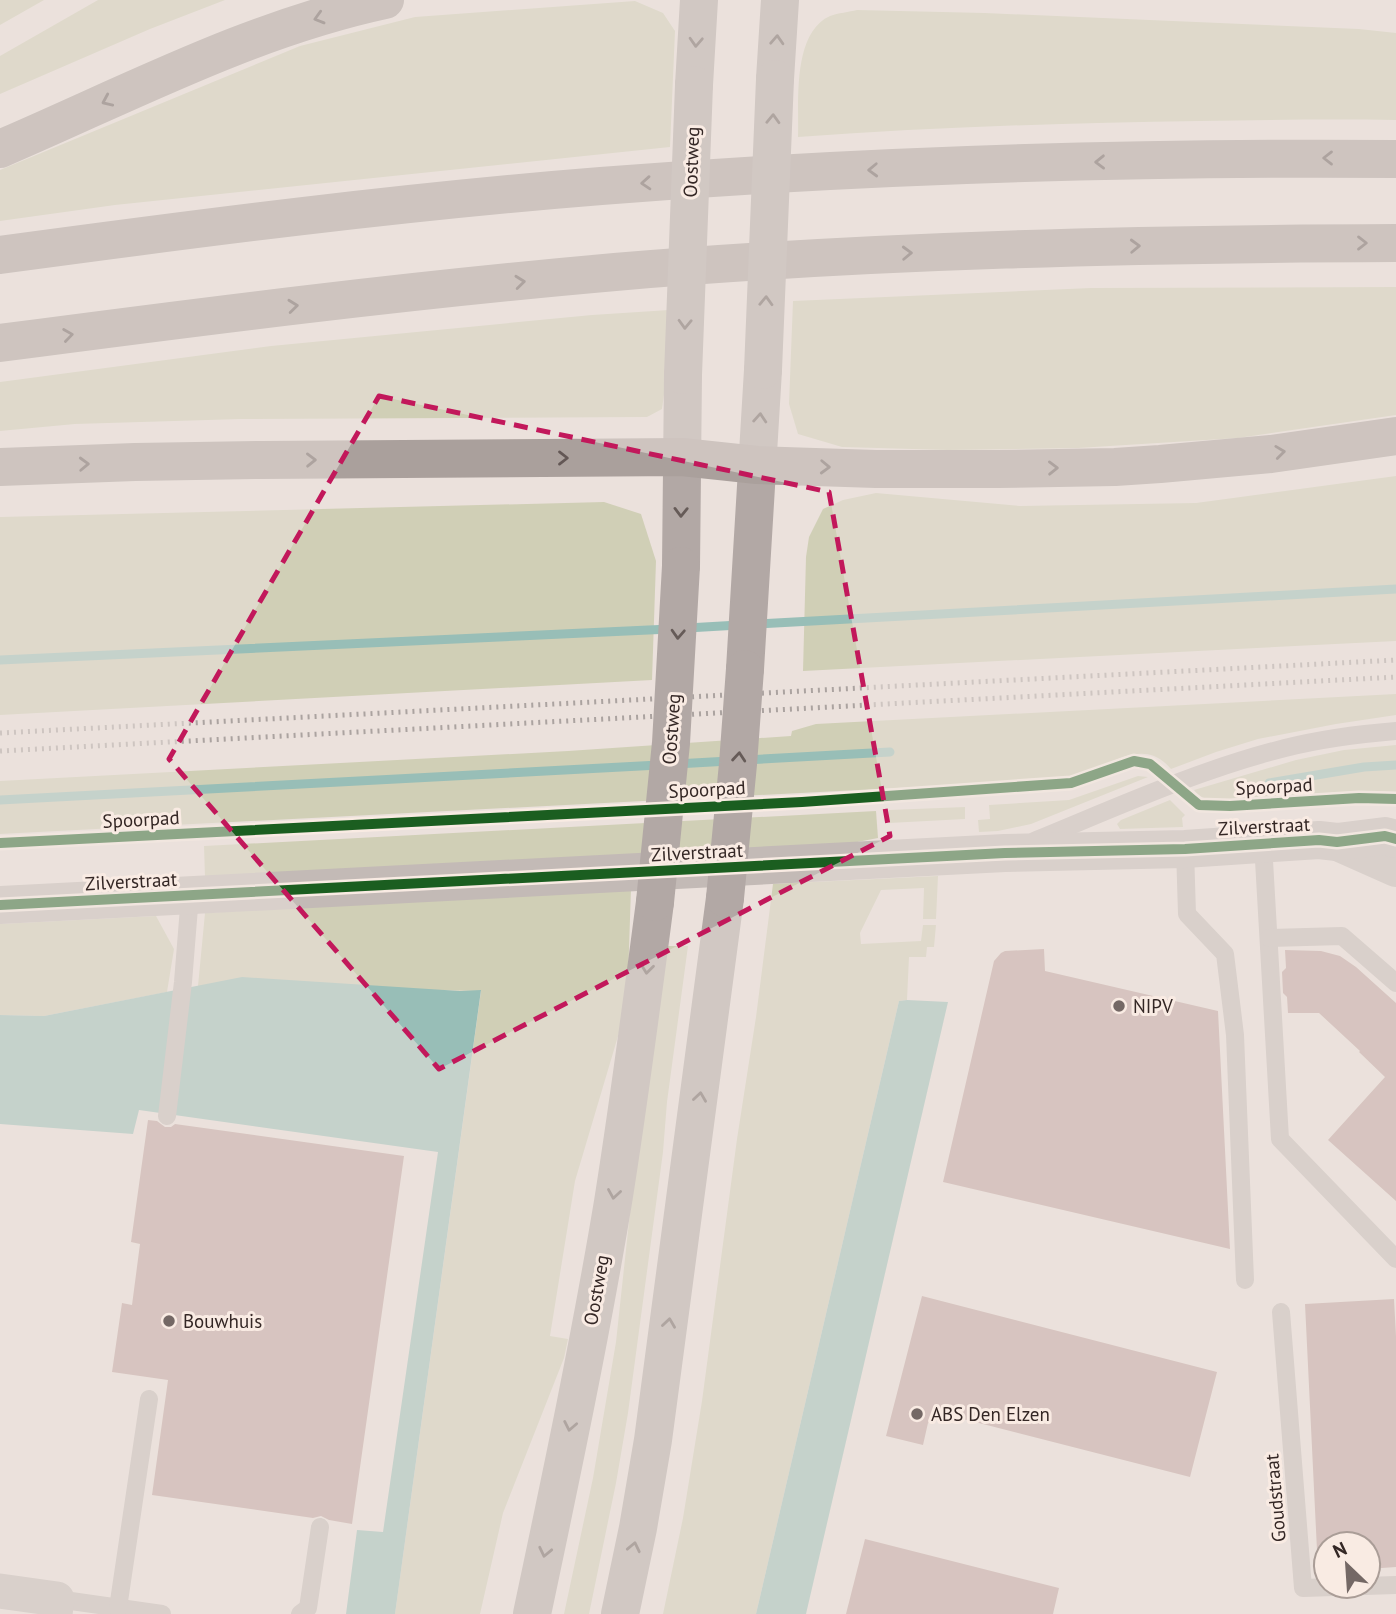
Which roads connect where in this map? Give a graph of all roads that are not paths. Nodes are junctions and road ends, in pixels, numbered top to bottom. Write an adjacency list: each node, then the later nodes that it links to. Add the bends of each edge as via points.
1 (384, 0): 4 (highway, one-way to 4, via 258,38)
2 (699, 0): 12 (main road, Oostweg, one-way to 12, bridge)
3 (780, 0): 13 (main road, one-way to 3, bridge)
4 (62, 121): 5 (lane); 6 (highway)
5 (0, 131)
6 (0, 149)
7 (1396, 159): 9 (highway, one-way to 9, via 1042,163 639,184 328,213)
8 (1396, 243): 10 (highway, one-way to 8, via 411,293 642,270 839,256)
9 (0, 255)
10 (0, 344)
11 (1396, 436): 13 (highway, one-way to 11, via 1115,467 1271,454)
12 (682, 457): 13 (highway); 14 (highway, one-way to 12); 38 (main road, Oostweg, one-way to 38, bridge, via 671,743 636,1050 612,1205)
13 (757, 466): 39 (main road, one-way to 13, bridge, via 653,1440 725,898 741,730)
14 (0, 467)
15 (1396, 731): 20 (lane, Spoorpad, via 1287,747 1219,767)
16 (1396, 839): 17 (street, Zilverstraat, via 1385,836)
17 (1337, 842): 18 (street, Zilverstraat); 21 (street, Zilverstraat)
18 (1263, 843): 19 (street, Zilverstraat); 24 (lane)
19 (1185, 849): 20 (street, Zilverstraat); 28 (lane, via 1187,914 1225,954 1235,1035)
20 (1005, 853): 22 (street, Zilverstraat)
21 (1396, 868)
22 (190, 895): 23 (street, Zilverstraat); 26 (lane)
23 (0, 905)
24 (1269, 938): 25 (lane, via 1342,936); 27 (lane, via 1280,1139)
25 (1396, 983)
26 (167, 1116)
27 (1396, 1259)
28 (1245, 1280)
29 (1281, 1312): 32 (lane, Goudstraat, via 1303,1588)
30 (149, 1399): 35 (lane)
31 (320, 1527): 37 (lane, via 308,1608)
32 (1396, 1586)
33 (0, 1591): 34 (street)
34 (56, 1606): 35 (lane)
35 (118, 1608): 36 (lane)
36 (162, 1614)
37 (300, 1614)
38 (532, 1614)
39 (620, 1614)

